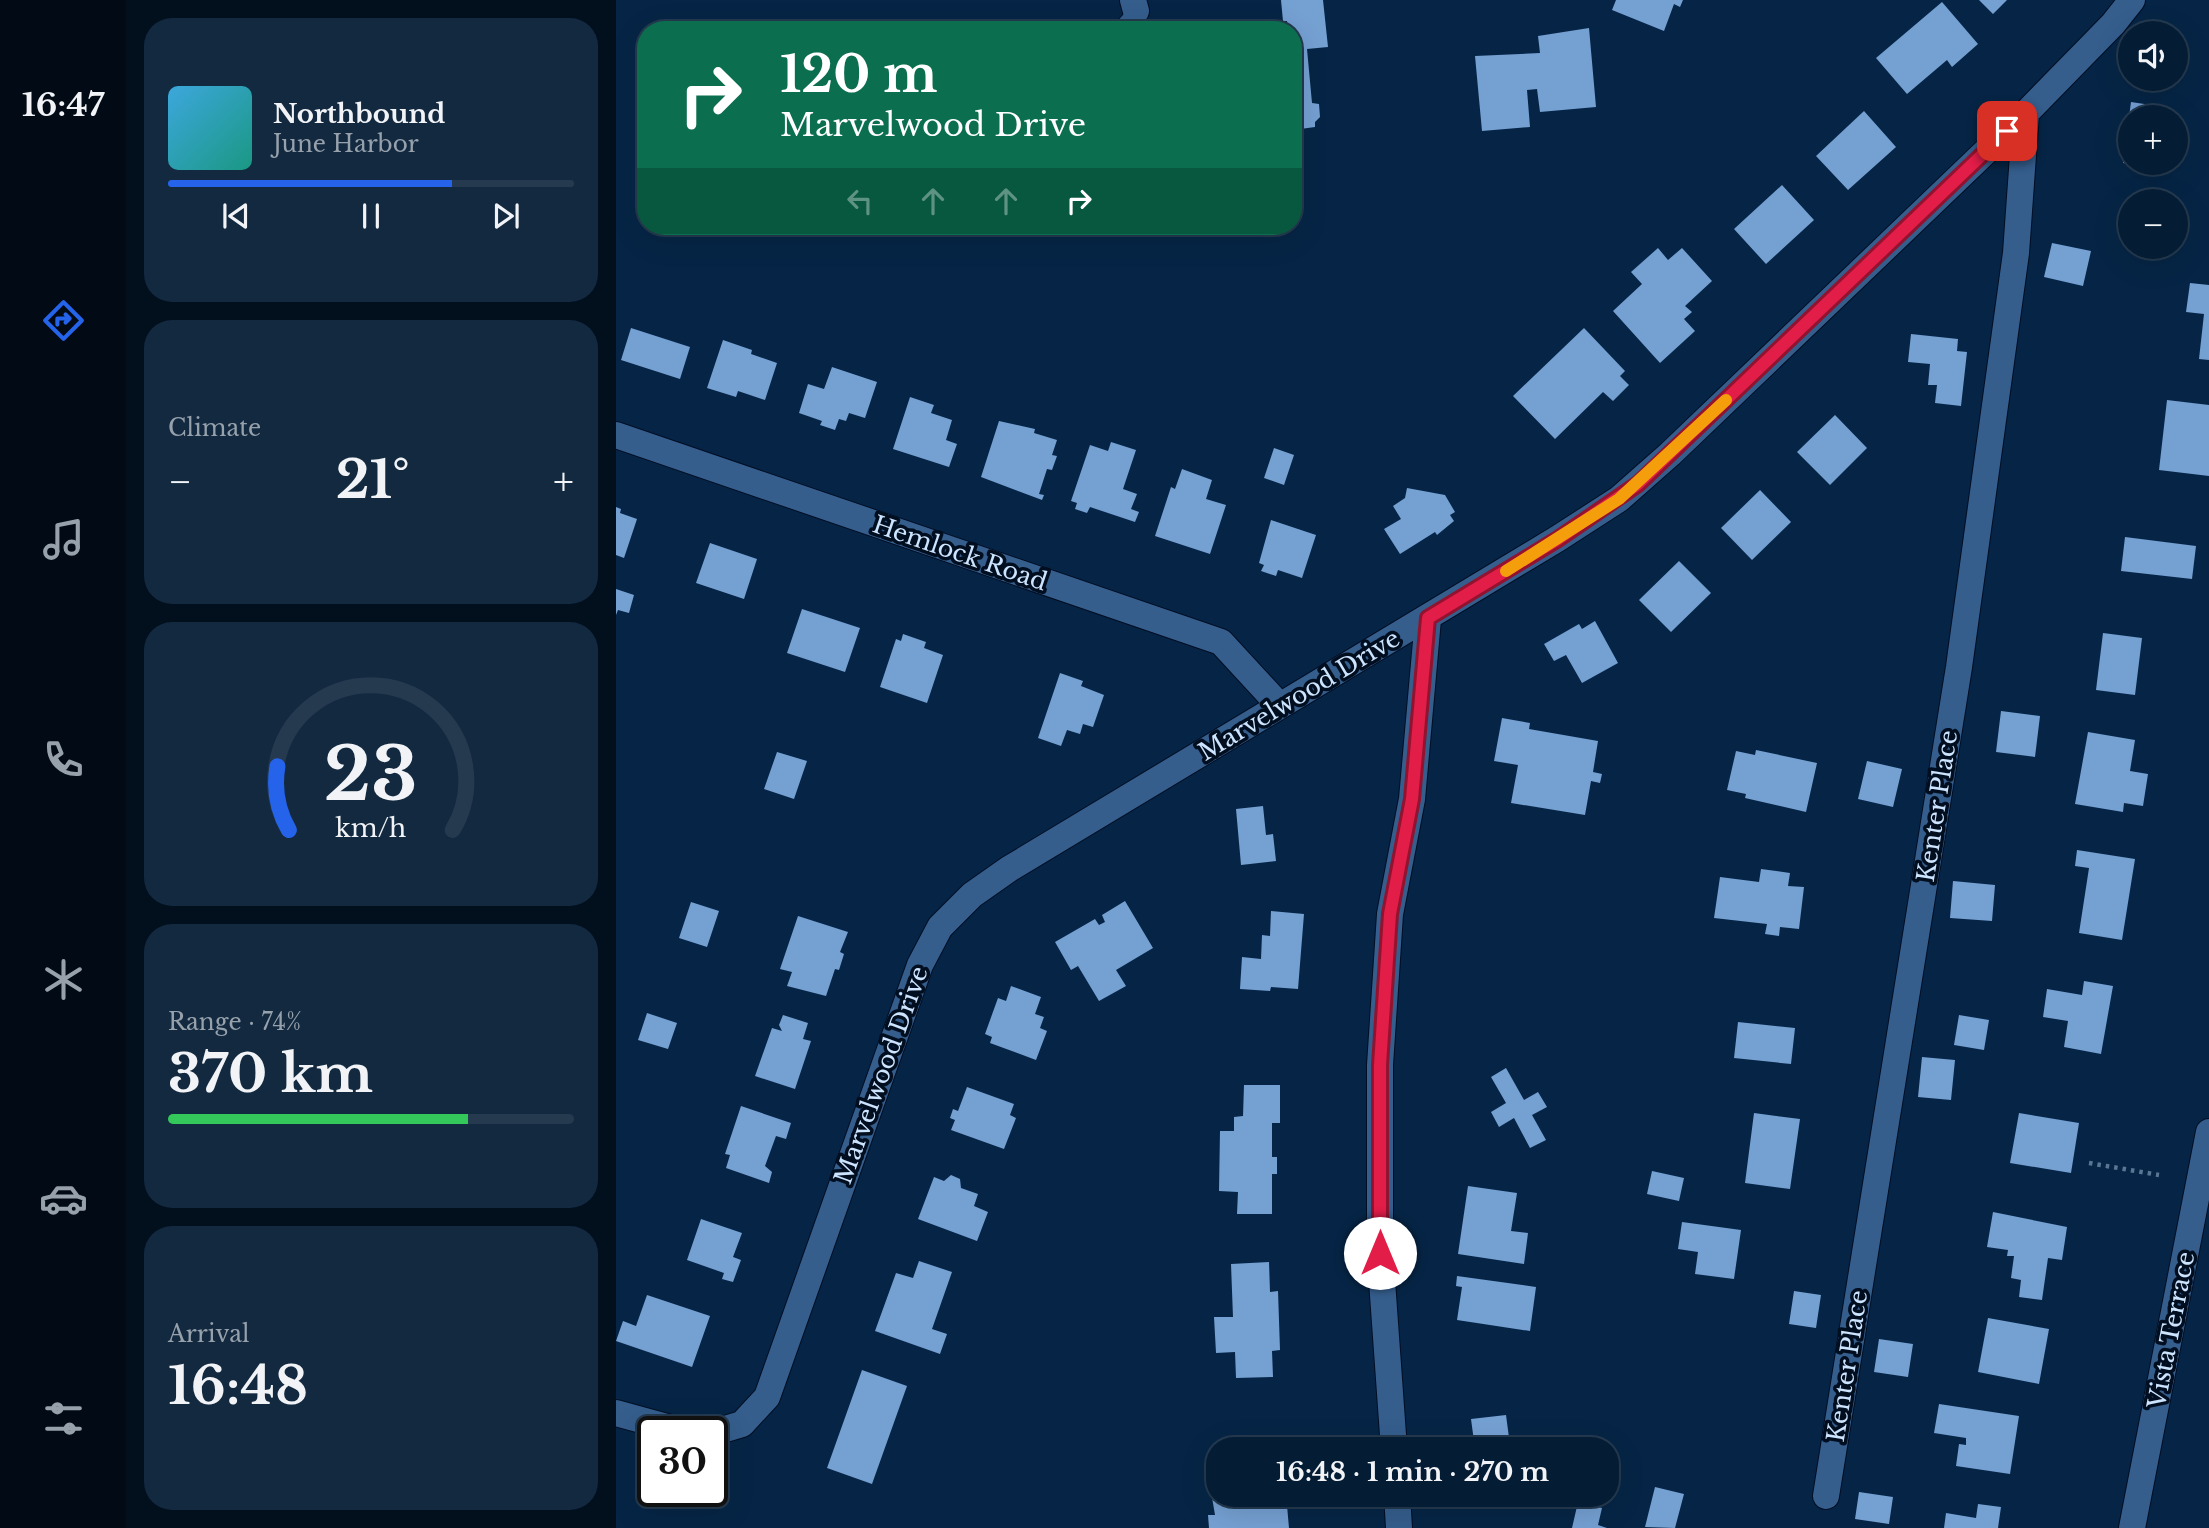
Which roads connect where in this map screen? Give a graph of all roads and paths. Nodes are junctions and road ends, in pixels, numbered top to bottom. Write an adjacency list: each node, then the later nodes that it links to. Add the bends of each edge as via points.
1 (2132, 0): 2 (street, Marvelwood Drive)
2 (2026, 113): 4 (street, Marvelwood Drive, via 1638,484 1568,533); 13 (street, Kenter Place, via 2016,253 1959,667)
3 (616, 435): 5 (street, Hemlock Road, via 1221,642)
4 (1428, 618): 5 (street, Marvelwood Drive); 12 (street, via 1412,799 1390,914 1380,1065 1380,1253)
5 (1280, 706): 11 (street, Marvelwood Drive, via 1009,869 972,895 940,927 920,965 866,1110 767,1397 742,1424)
6 (2209, 1132): 16 (street, Vista Terrace)
7 (2089, 1163): 8 (path)
8 (2160, 1175)
9 (616, 1413): 10 (street)
10 (637, 1419)
11 (728, 1428)
12 (1393, 1437)
13 (1826, 1496)
14 (1397, 1507): 15 (street)
15 (1399, 1528)
16 (2132, 1528)

